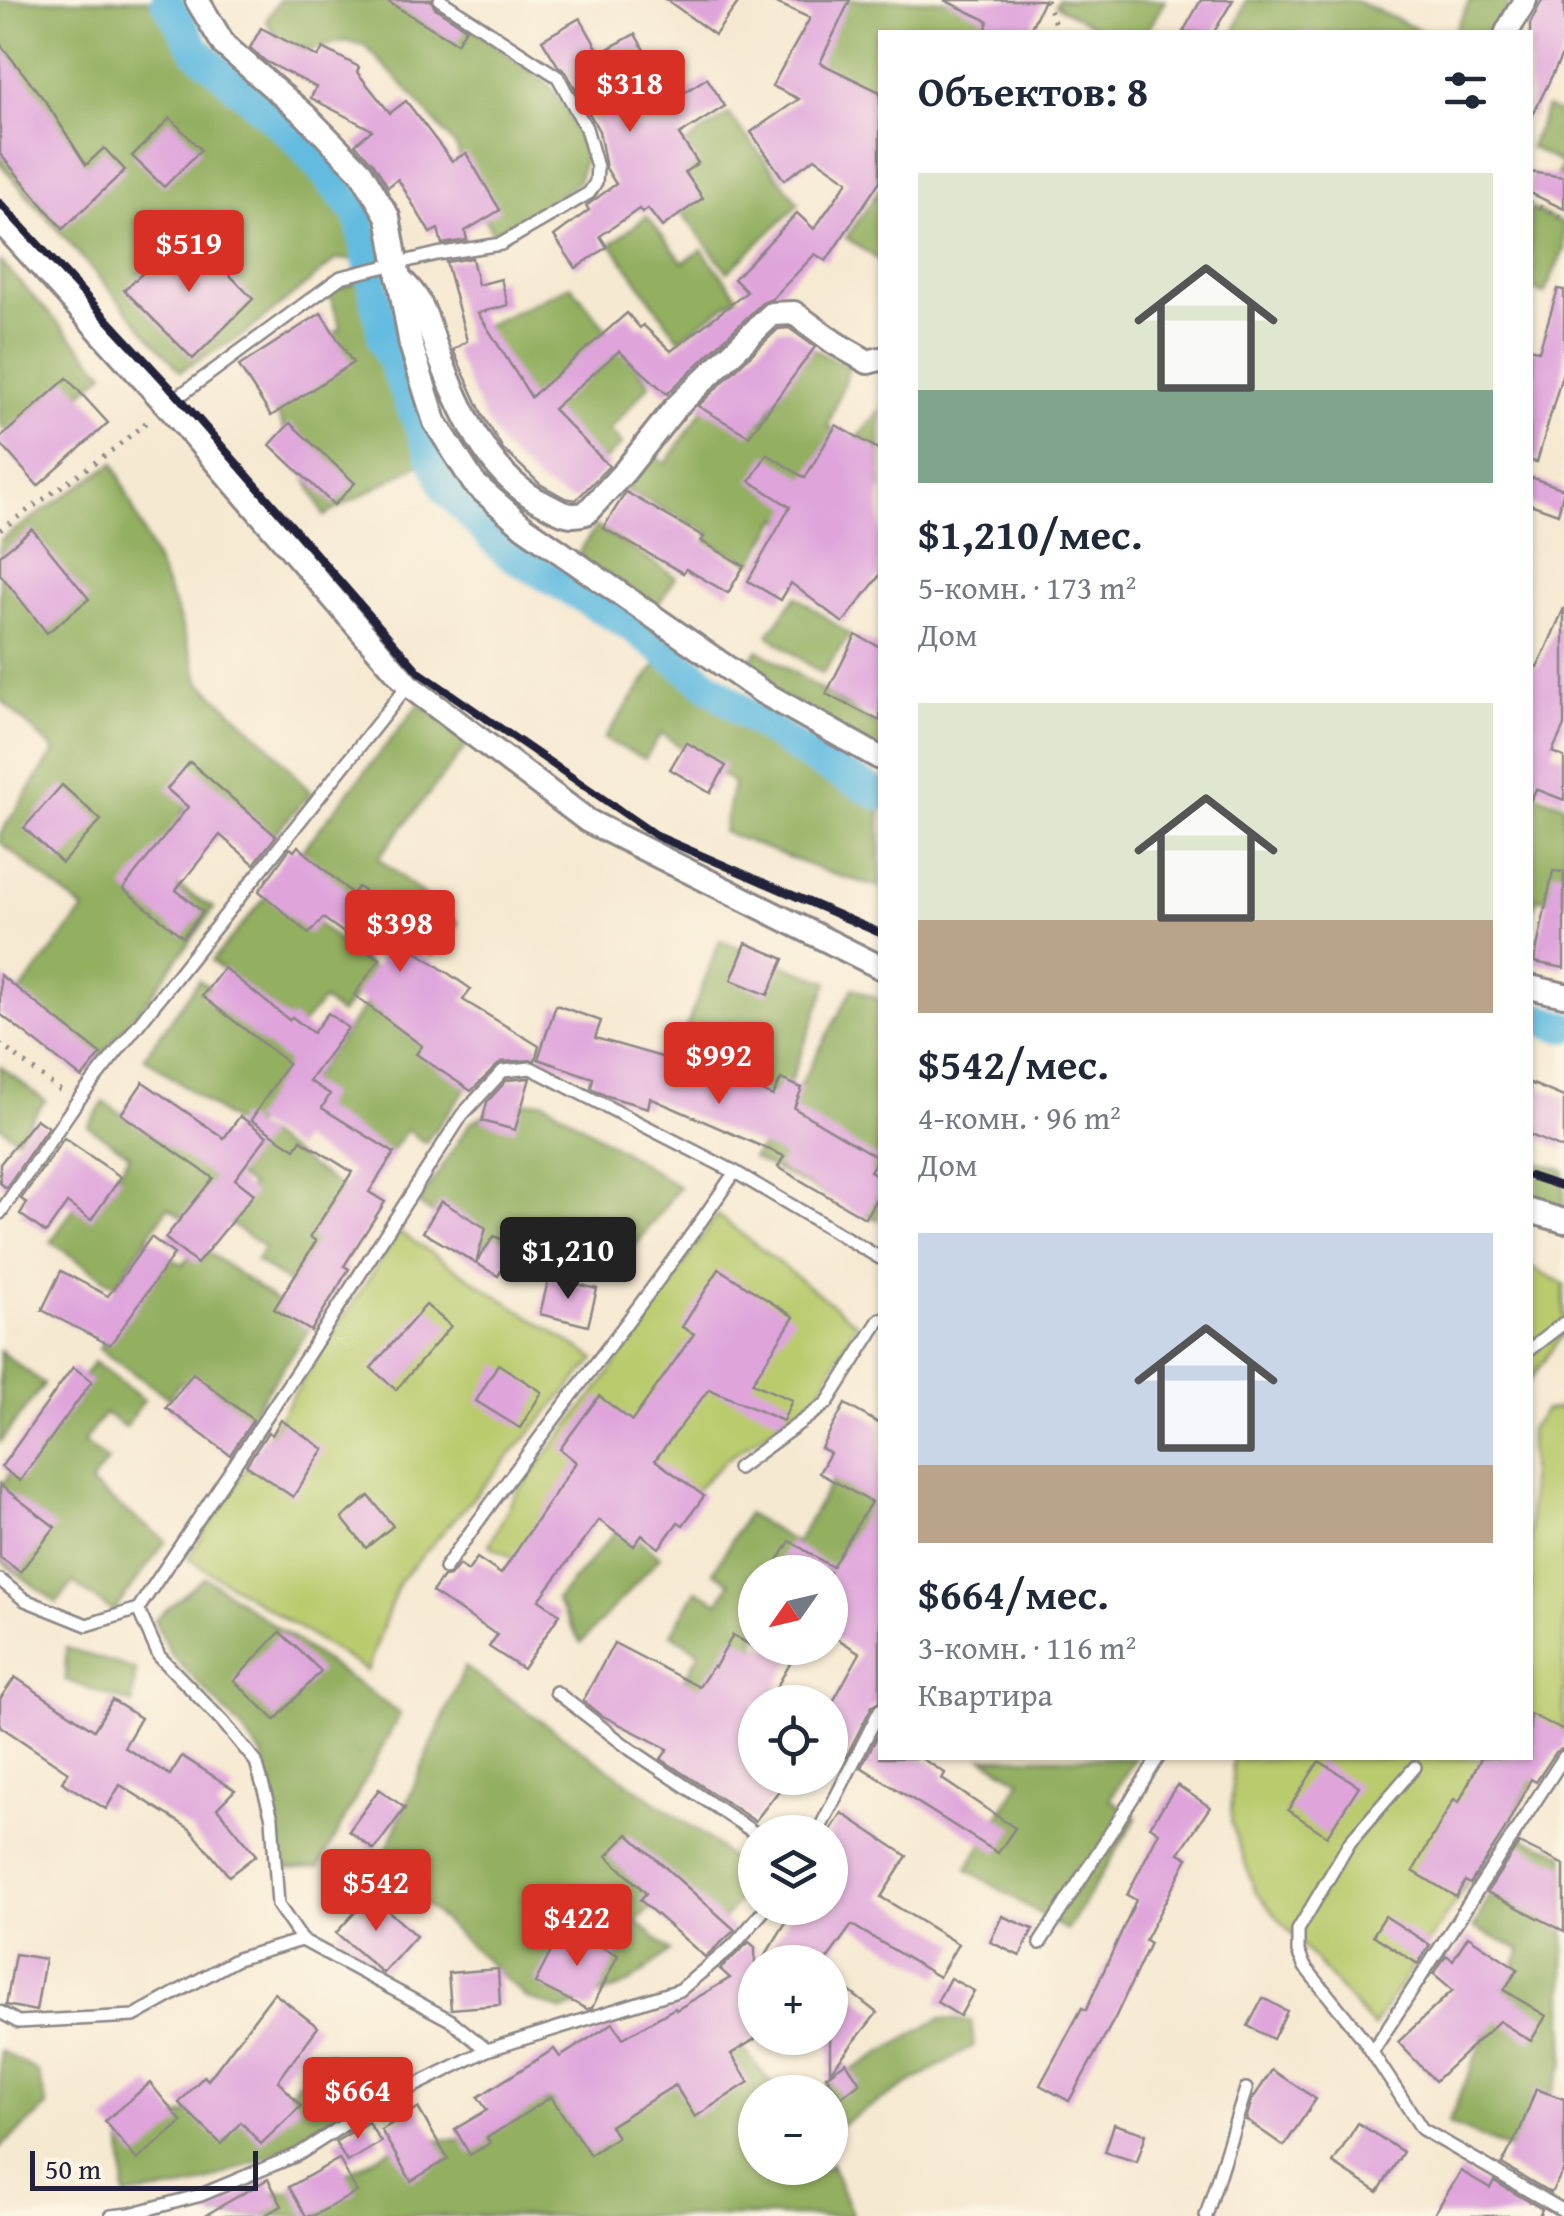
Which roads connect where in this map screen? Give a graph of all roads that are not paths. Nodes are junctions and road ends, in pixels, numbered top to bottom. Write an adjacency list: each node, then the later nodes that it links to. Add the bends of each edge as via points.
1 (197, 0): 6 (street, via 224,45 360,172 388,217)
2 (440, 0): 6 (lane, via 558,78 586,128 596,182 588,194 501,244)
3 (1525, 0): 4 (street)
4 (1508, 30)
5 (0, 221): 8 (street)
6 (393, 269): 7 (street, via 425,307 442,362 500,470 524,494 566,515 586,512 675,408 772,314 794,313 868,362); 8 (lane, via 341,278); 10 (street, via 435,422 474,483 524,527 762,692)
7 (878, 359)
8 (167, 405): 9 (street)
9 (408, 685): 11 (street, via 588,822); 16 (lane, via 76,1103)
10 (878, 757)
11 (878, 966)
12 (1533, 988): 13 (street)
13 (1564, 996)
14 (735, 1172): 18 (lane); 23 (lane); 25 (lane, via 531,1068 503,1071 462,1116)
15 (1533, 1212): 17 (street)
16 (0, 1213)
17 (1564, 1221)
18 (878, 1257)
19 (878, 1322): 22 (lane, via 827,1403)
20 (1564, 1323): 21 (lane)
21 (1533, 1347)
22 (738, 1468)
23 (444, 1568)
24 (0, 1580): 25 (lane, via 25,1600 86,1625)
25 (138, 1610): 34 (lane, via 159,1656 256,1762 272,1818 278,1906)
26 (556, 1692): 32 (lane)
27 (878, 1714): 31 (lane)
28 (1564, 1757): 38 (lane)
29 (1157, 1760): 35 (lane)
30 (1415, 1767): 38 (lane, via 1350,1842 1298,1930 1306,1967)
31 (827, 1815)
32 (738, 1822)
33 (751, 1925): 37 (lane, via 680,1990)
34 (302, 1940): 36 (lane, via 237,1960 134,2016 18,2022); 37 (lane, via 450,2020)
35 (1040, 1943)
36 (0, 2012)
37 (488, 2050): 41 (lane, via 370,2108 299,2154 201,2195)
38 (1372, 2052): 40 (lane, via 1422,2129)
39 (1246, 2089): 42 (lane)
40 (1564, 2211)
41 (111, 2216)
42 (1206, 2216)

